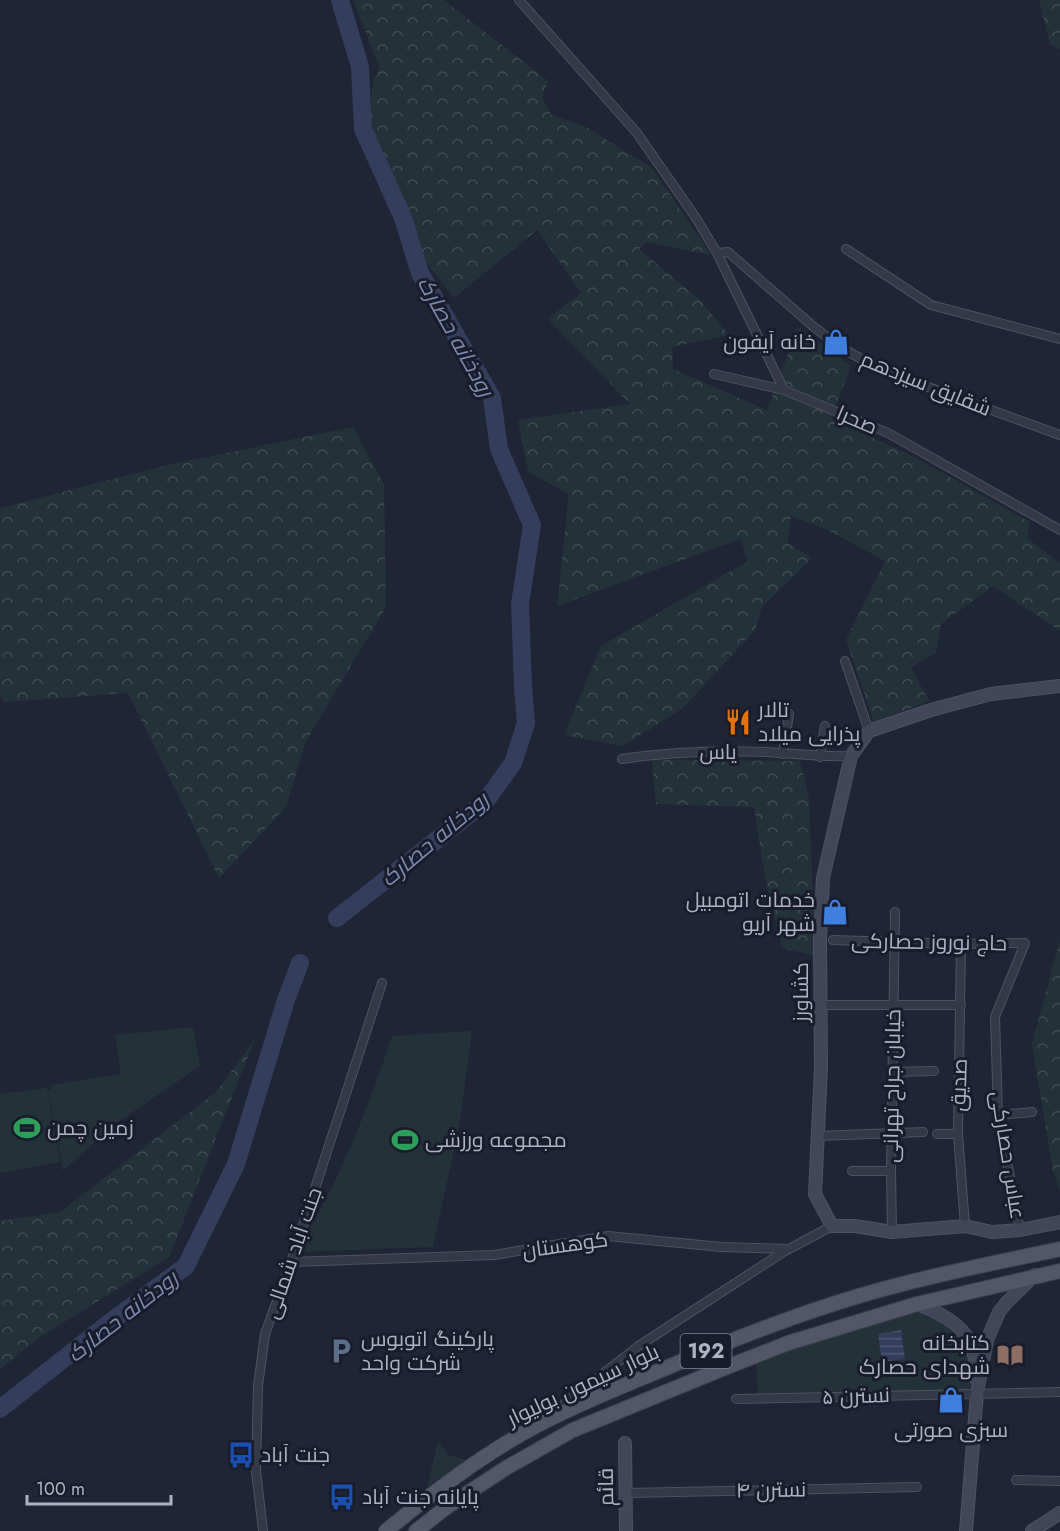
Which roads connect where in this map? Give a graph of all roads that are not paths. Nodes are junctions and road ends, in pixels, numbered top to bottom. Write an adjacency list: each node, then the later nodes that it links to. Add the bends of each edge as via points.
1 (519, 0): 3 (street, via 637,134)
2 (846, 249): 4 (street, via 931,305)
3 (717, 253): 6 (street); 7 (street, شقایق سیزدهم, via 728,252 814,327 843,349 884,371)
4 (1060, 339)
5 (714, 374): 6 (street, صحرا)
6 (784, 390): 8 (street, صحرا, via 888,433)
7 (1060, 435)
8 (1060, 530)
9 (845, 661): 13 (street)
10 (1060, 686): 13 (street, via 991,694)
11 (789, 714): 14 (street)
12 (825, 726): 16 (street)
13 (869, 731): 15 (street, کشاورز)
14 (783, 754): 16 (street, یاس); 17 (street, یاس, via 689,753)
15 (851, 756): 16 (street, یاس); 25 (street, کشاورز, via 823,878)
16 (820, 757)
17 (622, 759)
18 (895, 912): 20 (street, خیابان جراح تهرانی)
19 (833, 940): 20 (street, حاج نوروز حصارکی)
20 (894, 941): 22 (street, حاج نوروز حصارکی); 24 (street, خیابان جراح تهرانی)
21 (1025, 943): 22 (street, حاج نوروز حصارکی); 30 (street, عباس حصارکی, via 995,1017)
22 (961, 944): 26 (street, صدیق)
23 (382, 983): 45 (street, جنت آباد شمالی)
24 (894, 1004): 25 (street); 26 (street); 28 (street, خیابان جراح تهرانی)
25 (821, 1005): 35 (street, کشاورز)
26 (961, 1005): 34 (street, صدیق)
27 (934, 1071): 28 (street)
28 (893, 1072): 32 (street, خیابان جراح تهرانی)
29 (1032, 1112): 30 (street)
30 (998, 1115): 41 (street, عباس حصارکی)
31 (923, 1132): 32 (street)
32 (892, 1134): 35 (street); 37 (street, خیابان جراح تهرانی)
33 (937, 1134): 34 (street)
34 (958, 1134): 40 (street, صدیق)
35 (818, 1136): 39 (street, کشاورز, via 816,1194)
36 (852, 1171): 37 (street)
37 (891, 1171): 42 (street, خیابان جراح تهرانی)
38 (1060, 1222): 41 (street)
39 (832, 1226): 42 (street); 43 (street, کوهستان)
40 (965, 1226): 41 (street, via 992,1232); 42 (street)
41 (1020, 1230)
42 (892, 1232)
43 (789, 1248): 45 (street, کوهستان, via 721,1247 608,1236 494,1255); 52 (street, via 640,1345)
44 (1060, 1249): 52 (main road, بلوار سیمون بولیوار / 192, via 884,1289 788,1320 716,1346)
45 (291, 1262): 59 (street, جنت آباد شمالی, via 265,1334 258,1386 256,1471)
46 (1060, 1271): 47 (main road, بلوار سیمون بولیوار / 192)
47 (1035, 1275): 48 (main road, بلوار سیمون بولیوار / 192); 50 (street, via 1007,1302 992,1324)
48 (917, 1304): 50 (street, via 946,1317 964,1333 974,1351); 61 (main road, بلوار سیمون بولیوار / 192, via 788,1343 573,1430 506,1468)
49 (1060, 1392): 50 (street, نسترن ۵)
50 (977, 1393): 51 (street, نسترن ۵); 63 (street)
51 (736, 1399)
52 (537, 1425): 60 (main road, بلوار سیمون بولیوار / 192, via 437,1490)
53 (625, 1443): 57 (street, قائم)
54 (1016, 1480): 55 (street)
55 (1060, 1481)
56 (917, 1486): 57 (street, نسترن ۴)
57 (626, 1493): 62 (street, قائم)
58 (1060, 1513): 64 (street)
59 (263, 1531)
60 (386, 1531)
61 (416, 1531)
62 (626, 1531)
63 (966, 1531)
64 (1032, 1531)

